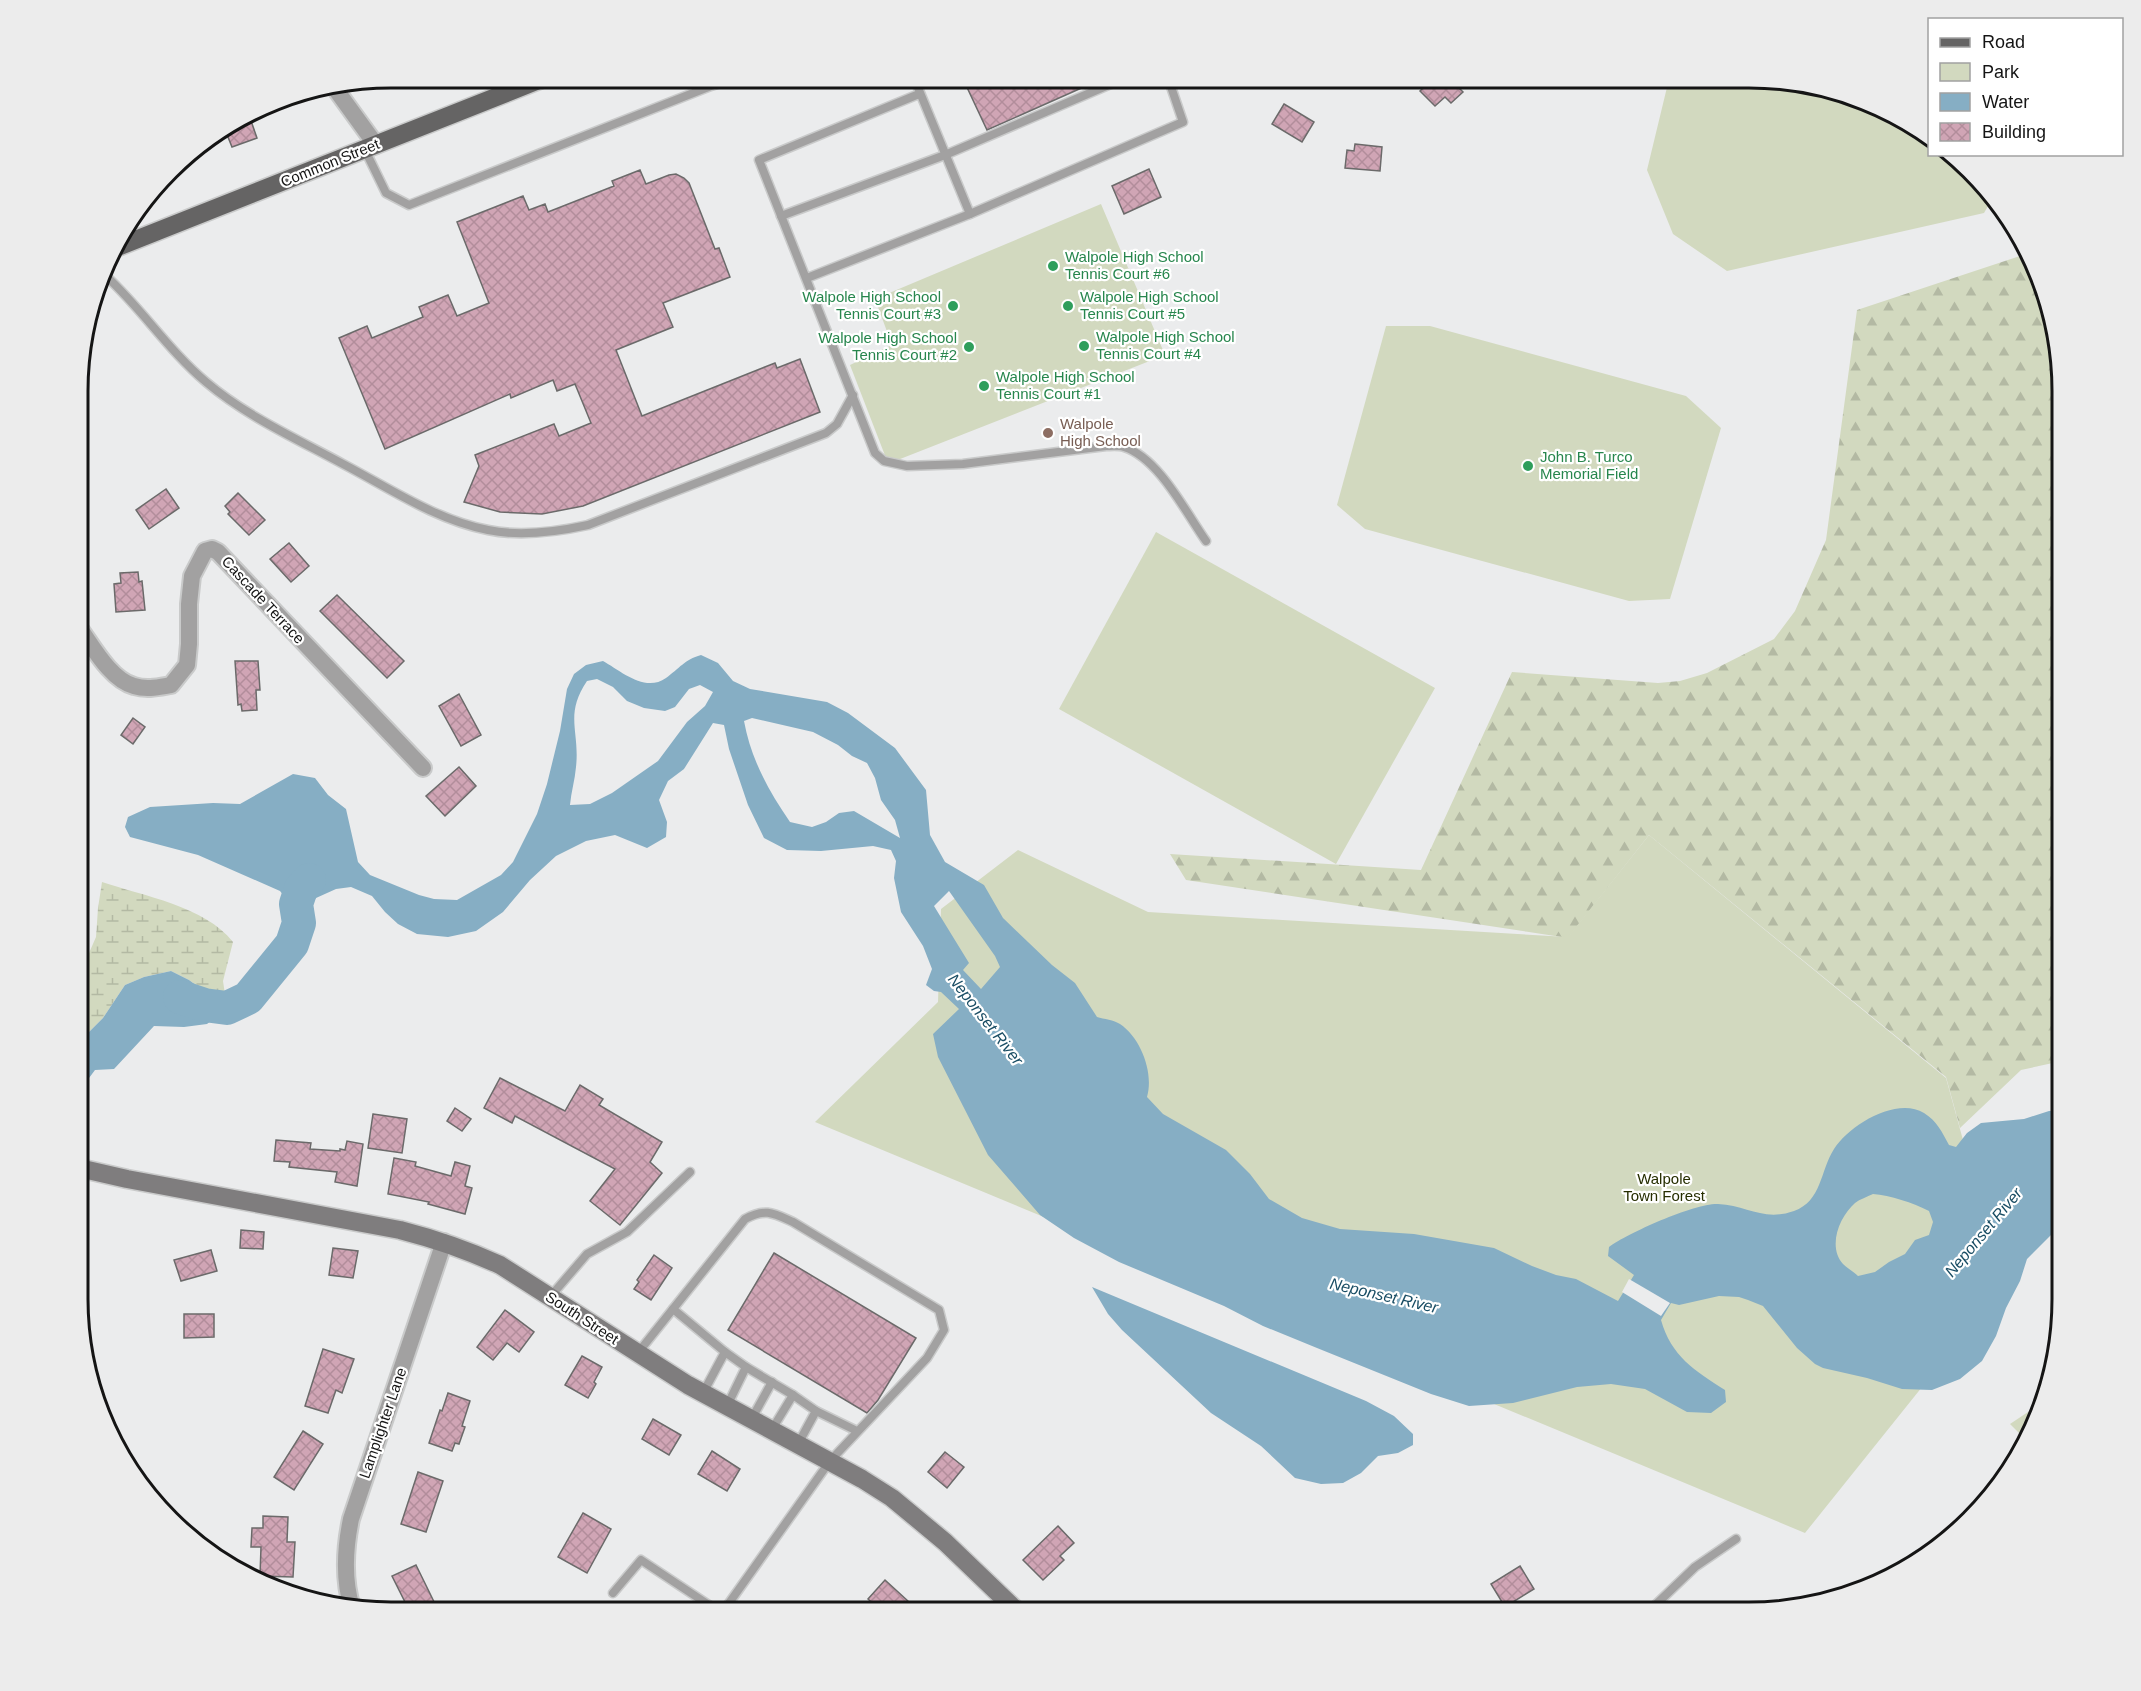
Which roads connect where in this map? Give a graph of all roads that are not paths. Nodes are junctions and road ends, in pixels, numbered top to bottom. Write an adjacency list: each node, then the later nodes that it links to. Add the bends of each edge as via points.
1 (519, 88): 8 (main road, Common Street)
2 (706, 88): 8 (lane, via 409,205 386,193)
3 (917, 88): 7 (lane)
4 (1102, 88): 9 (lane)
5 (1171, 88): 10 (lane, via 1183,122)
6 (338, 93): 8 (street)
7 (919, 94): 9 (lane); 11 (lane, via 759,160)
8 (370, 147): 12 (main road, Common Street)
9 (945, 155): 10 (lane); 11 (lane)
10 (970, 214): 13 (lane)
11 (782, 216): 13 (lane)
12 (127, 243)
13 (807, 278): 15 (lane)
14 (110, 280): 15 (lane, via 207,383 236,403 432,511 488,530 537,533 588,525 826,433 837,424)
15 (853, 395): 16 (lane, via 875,453 897,465 963,464 1124,447 1143,458 1164,480)
16 (1206, 541)
17 (88, 641): 18 (street, Cascade Terrace, via 105,665 132,686 171,685 187,665 192,576 205,551 212,549)
18 (423, 768)
19 (88, 1170): 21 (street, South Street)
20 (690, 1172): 22 (lane, via 627,1232 586,1254)
21 (444, 1242): 22 (street, South Street, via 500,1265); 39 (street, Lamplighter Lane, via 351,1519 345,1565)
22 (550, 1298): 25 (street, South Street)
23 (673, 1309): 24 (lane); 25 (lane); 34 (lane, via 745,1219 758,1212 773,1213 793,1222 939,1310 944,1330 927,1358)
24 (725, 1352): 26 (lane); 28 (lane)
25 (638, 1354): 28 (street, South Street)
26 (747, 1367): 27 (lane); 30 (lane)
27 (771, 1382): 29 (lane); 32 (lane)
28 (703, 1394): 30 (street, South Street)
29 (793, 1395): 31 (lane); 33 (lane)
30 (726, 1407): 32 (street, South Street)
31 (816, 1411): 34 (lane); 35 (lane)
32 (751, 1420): 33 (street, South Street)
33 (771, 1431): 35 (street, South Street)
34 (857, 1431): 36 (lane)
35 (798, 1445): 36 (street, South Street)
36 (830, 1461): 41 (lane); 42 (street, South Street, via 917,1517)
37 (1736, 1539): 43 (lane, via 1695,1567)
38 (613, 1593): 40 (lane, via 641,1560)
39 (349, 1600)
40 (706, 1602)
41 (729, 1602)
42 (1007, 1602)
43 (1658, 1602)

